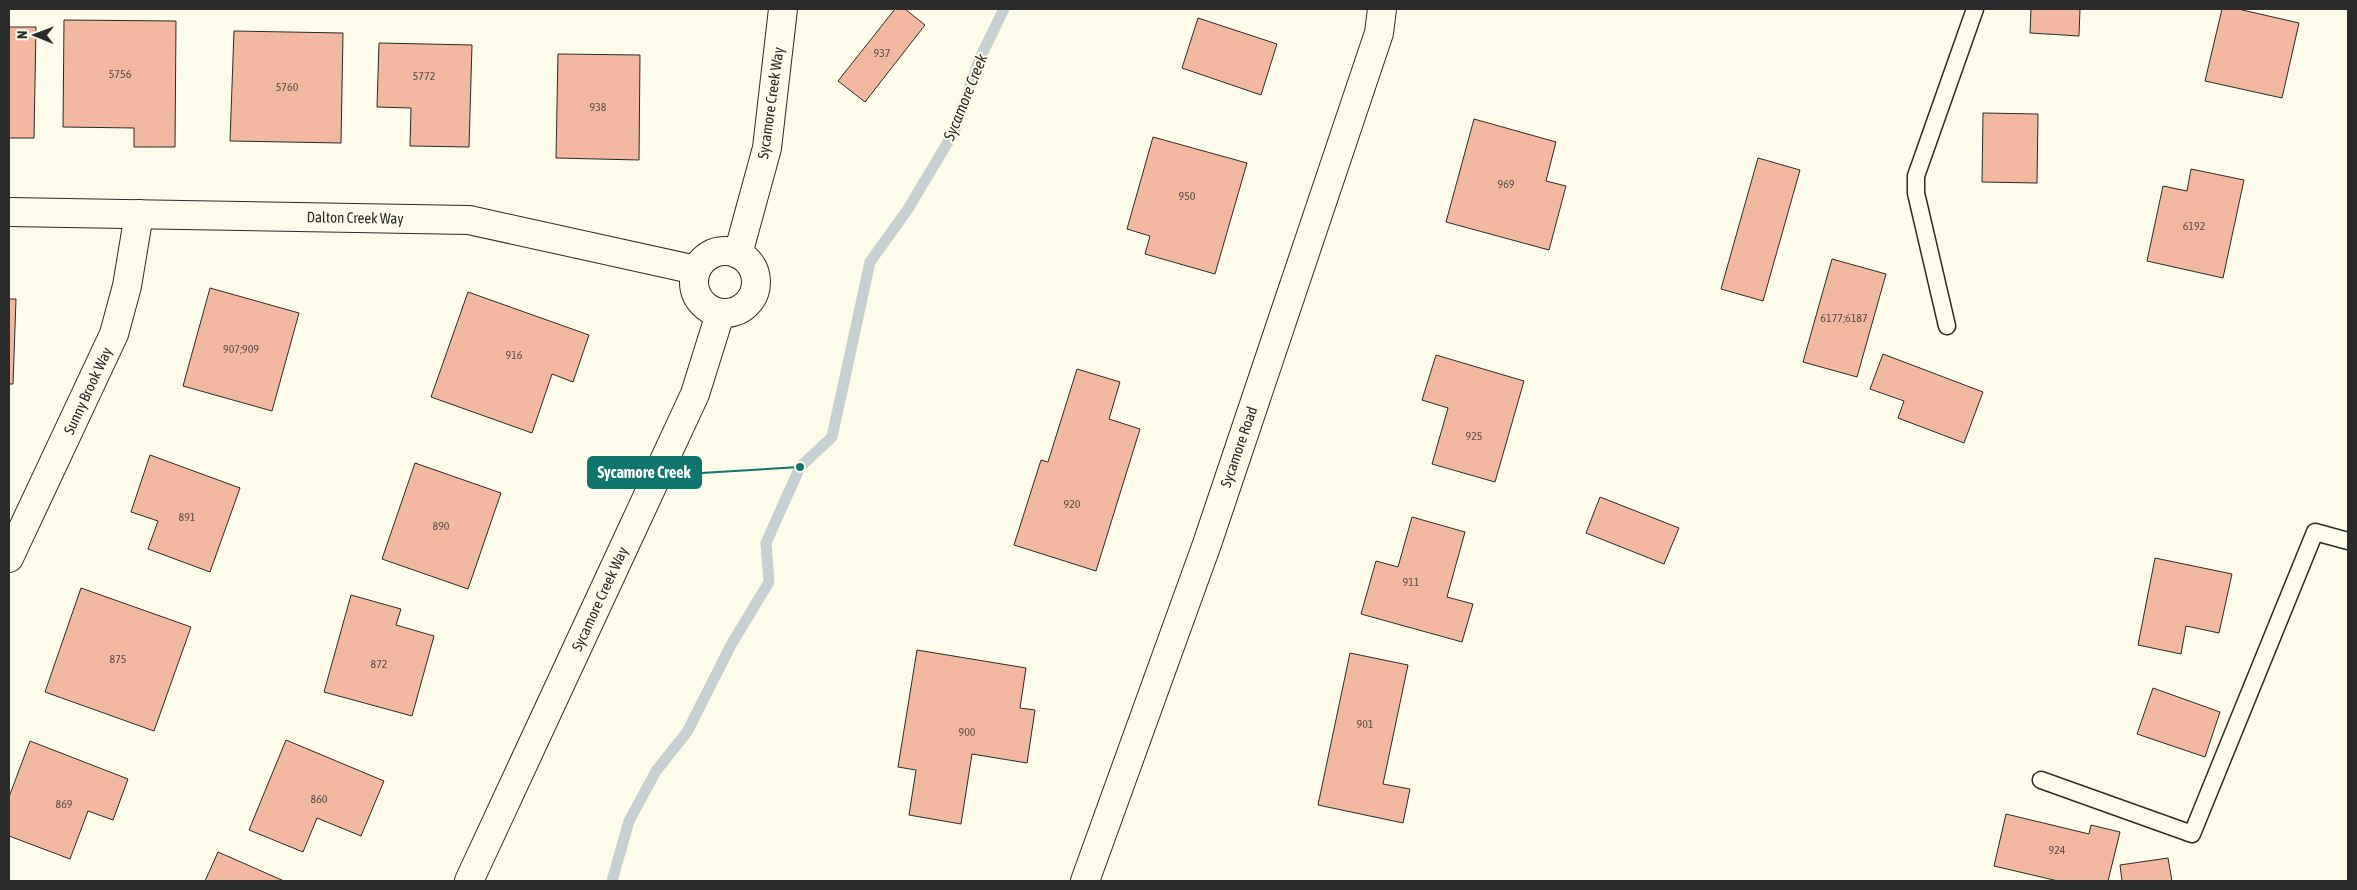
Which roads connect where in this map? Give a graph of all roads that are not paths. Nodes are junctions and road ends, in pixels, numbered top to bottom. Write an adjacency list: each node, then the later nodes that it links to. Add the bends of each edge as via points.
1 (783, 9): 6 (street, Sycamore Creek Way, via 767,148)
2 (1382, 9): 14 (street, Sycamore Road, via 1379,33 1210,534)
3 (1975, 9): 9 (lane, via 1916,176 1916,193)
4 (9, 212): 5 (street, Dalton Creek Way)
5 (139, 214): 7 (street, Dalton Creek Way, via 469,220); 11 (street, Sunny Brook Way, via 127,286 114,334)
6 (738, 254): 7 (street, via 725,251 712,254 702,260); 8 (street, via 749,262 755,273 754,292 744,307)
7 (696, 270): 8 (street, via 693,283 698,300)
8 (720, 314): 13 (street, Sycamore Creek Way, via 695,394)
9 (1948, 326)
10 (2348, 542): 12 (lane, via 2315,532 2192,834)
11 (9, 558)
12 (2041, 780)
13 (470, 881)
14 (1085, 881)

